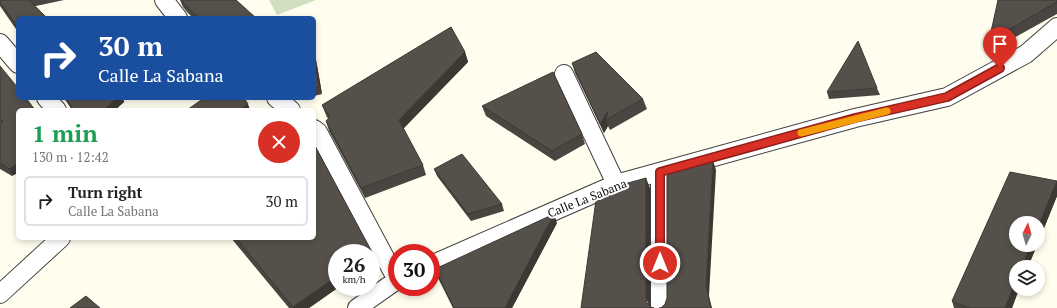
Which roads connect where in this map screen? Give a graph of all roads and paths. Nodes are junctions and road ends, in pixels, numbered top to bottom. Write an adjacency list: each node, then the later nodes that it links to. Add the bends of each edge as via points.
1 (164, 0): 2 (street)
2 (176, 16)
3 (1057, 27): 12 (street, Calle La Sabana, via 1026,54 947,97 855,118)
4 (0, 43): 5 (street)
5 (16, 62)
6 (564, 74): 13 (street)
7 (48, 100): 9 (street)
8 (278, 100): 10 (street)
9 (54, 108)
10 (288, 108)
11 (316, 130): 16 (street)
12 (660, 172): 13 (street, Calle La Sabana); 20 (street)
13 (616, 184): 15 (street, Calle La Sabana)
14 (59, 240): 18 (street)
15 (440, 261)
16 (388, 263)
17 (388, 286): 19 (street)
18 (0, 294)
19 (357, 308)
20 (660, 308)

